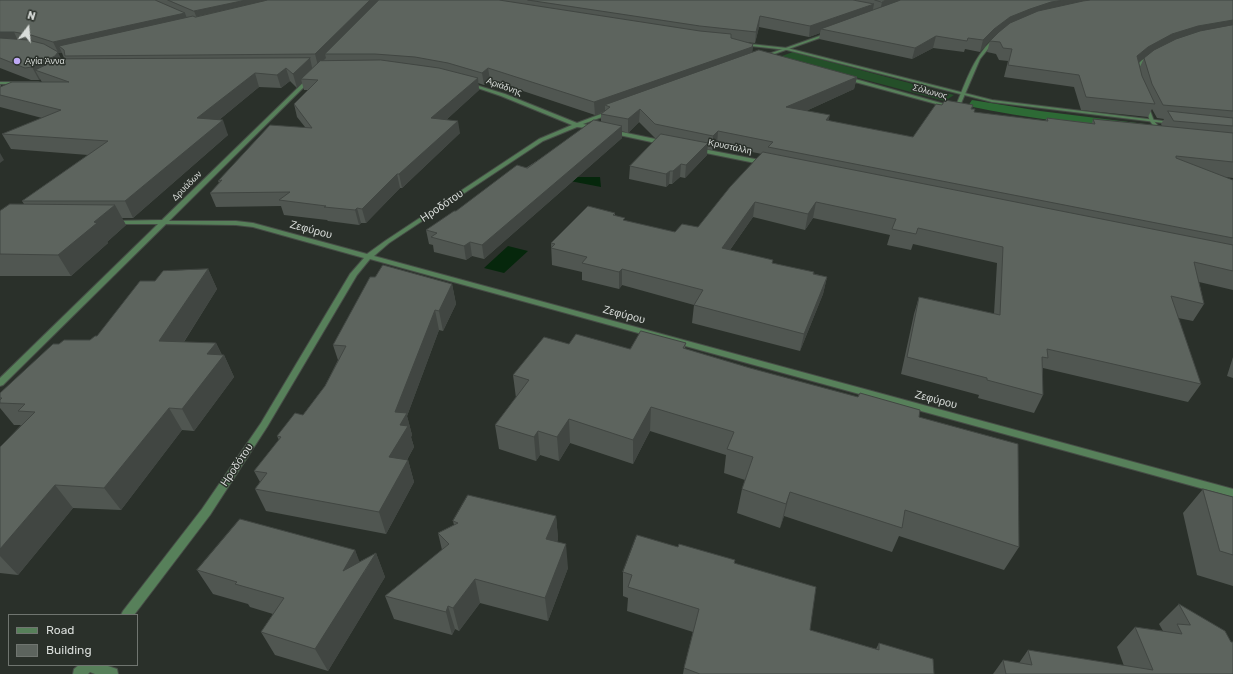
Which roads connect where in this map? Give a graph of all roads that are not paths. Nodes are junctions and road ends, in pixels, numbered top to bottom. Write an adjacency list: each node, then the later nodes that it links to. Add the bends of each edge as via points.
1 (836, 31): 4 (street)
2 (1003, 34): 17 (street, via 983,51)
3 (735, 43): 4 (street, Σόλωνος)
4 (787, 48): 7 (street); 17 (street, Σόλωνος)
5 (1159, 53): 11 (street, via 1143,61 1135,69)
6 (760, 56): 7 (street)
7 (767, 56): 8 (street)
8 (775, 58)
9 (315, 74): 32 (street, Δρυάδων)
10 (843, 77): 19 (street, Σόλωνος)
11 (1136, 77)
12 (44, 79): 14 (street)
13 (462, 81): 24 (street, Αριάδνης)
14 (38, 82): 15 (street); 16 (street)
15 (0, 83)
16 (26, 89)
17 (963, 95): 19 (street); 22 (street, Σόλωνος)
18 (1143, 99): 22 (street)
19 (957, 108): 20 (street, Σόλωνος)
20 (964, 110)
21 (613, 111): 24 (street, Ηροδότου)
22 (1152, 121): 23 (street, Σόλωνος); 27 (street, via 1165,138)
23 (1175, 123)
24 (577, 125): 25 (street); 33 (street, Ηροδότου, via 541,140 387,242)
25 (600, 130)
26 (608, 131): 28 (street)
27 (1154, 137)
28 (670, 144)
29 (694, 149): 30 (street, Κρυστάλλη)
30 (772, 165)
31 (102, 222): 32 (street, Ζεφύρου)
32 (165, 222): 33 (street, Ζεφύρου, via 253,225); 34 (street, Δρυάδων)
33 (370, 256): 35 (street, Ζεφύρου); 36 (street, Ηροδότου, via 354,274 264,425 206,512)
34 (0, 383)
35 (1233, 493)
36 (128, 614)
37 (87, 666): 39 (street)
38 (91, 666): 40 (street)
39 (79, 674)
40 (112, 674)

